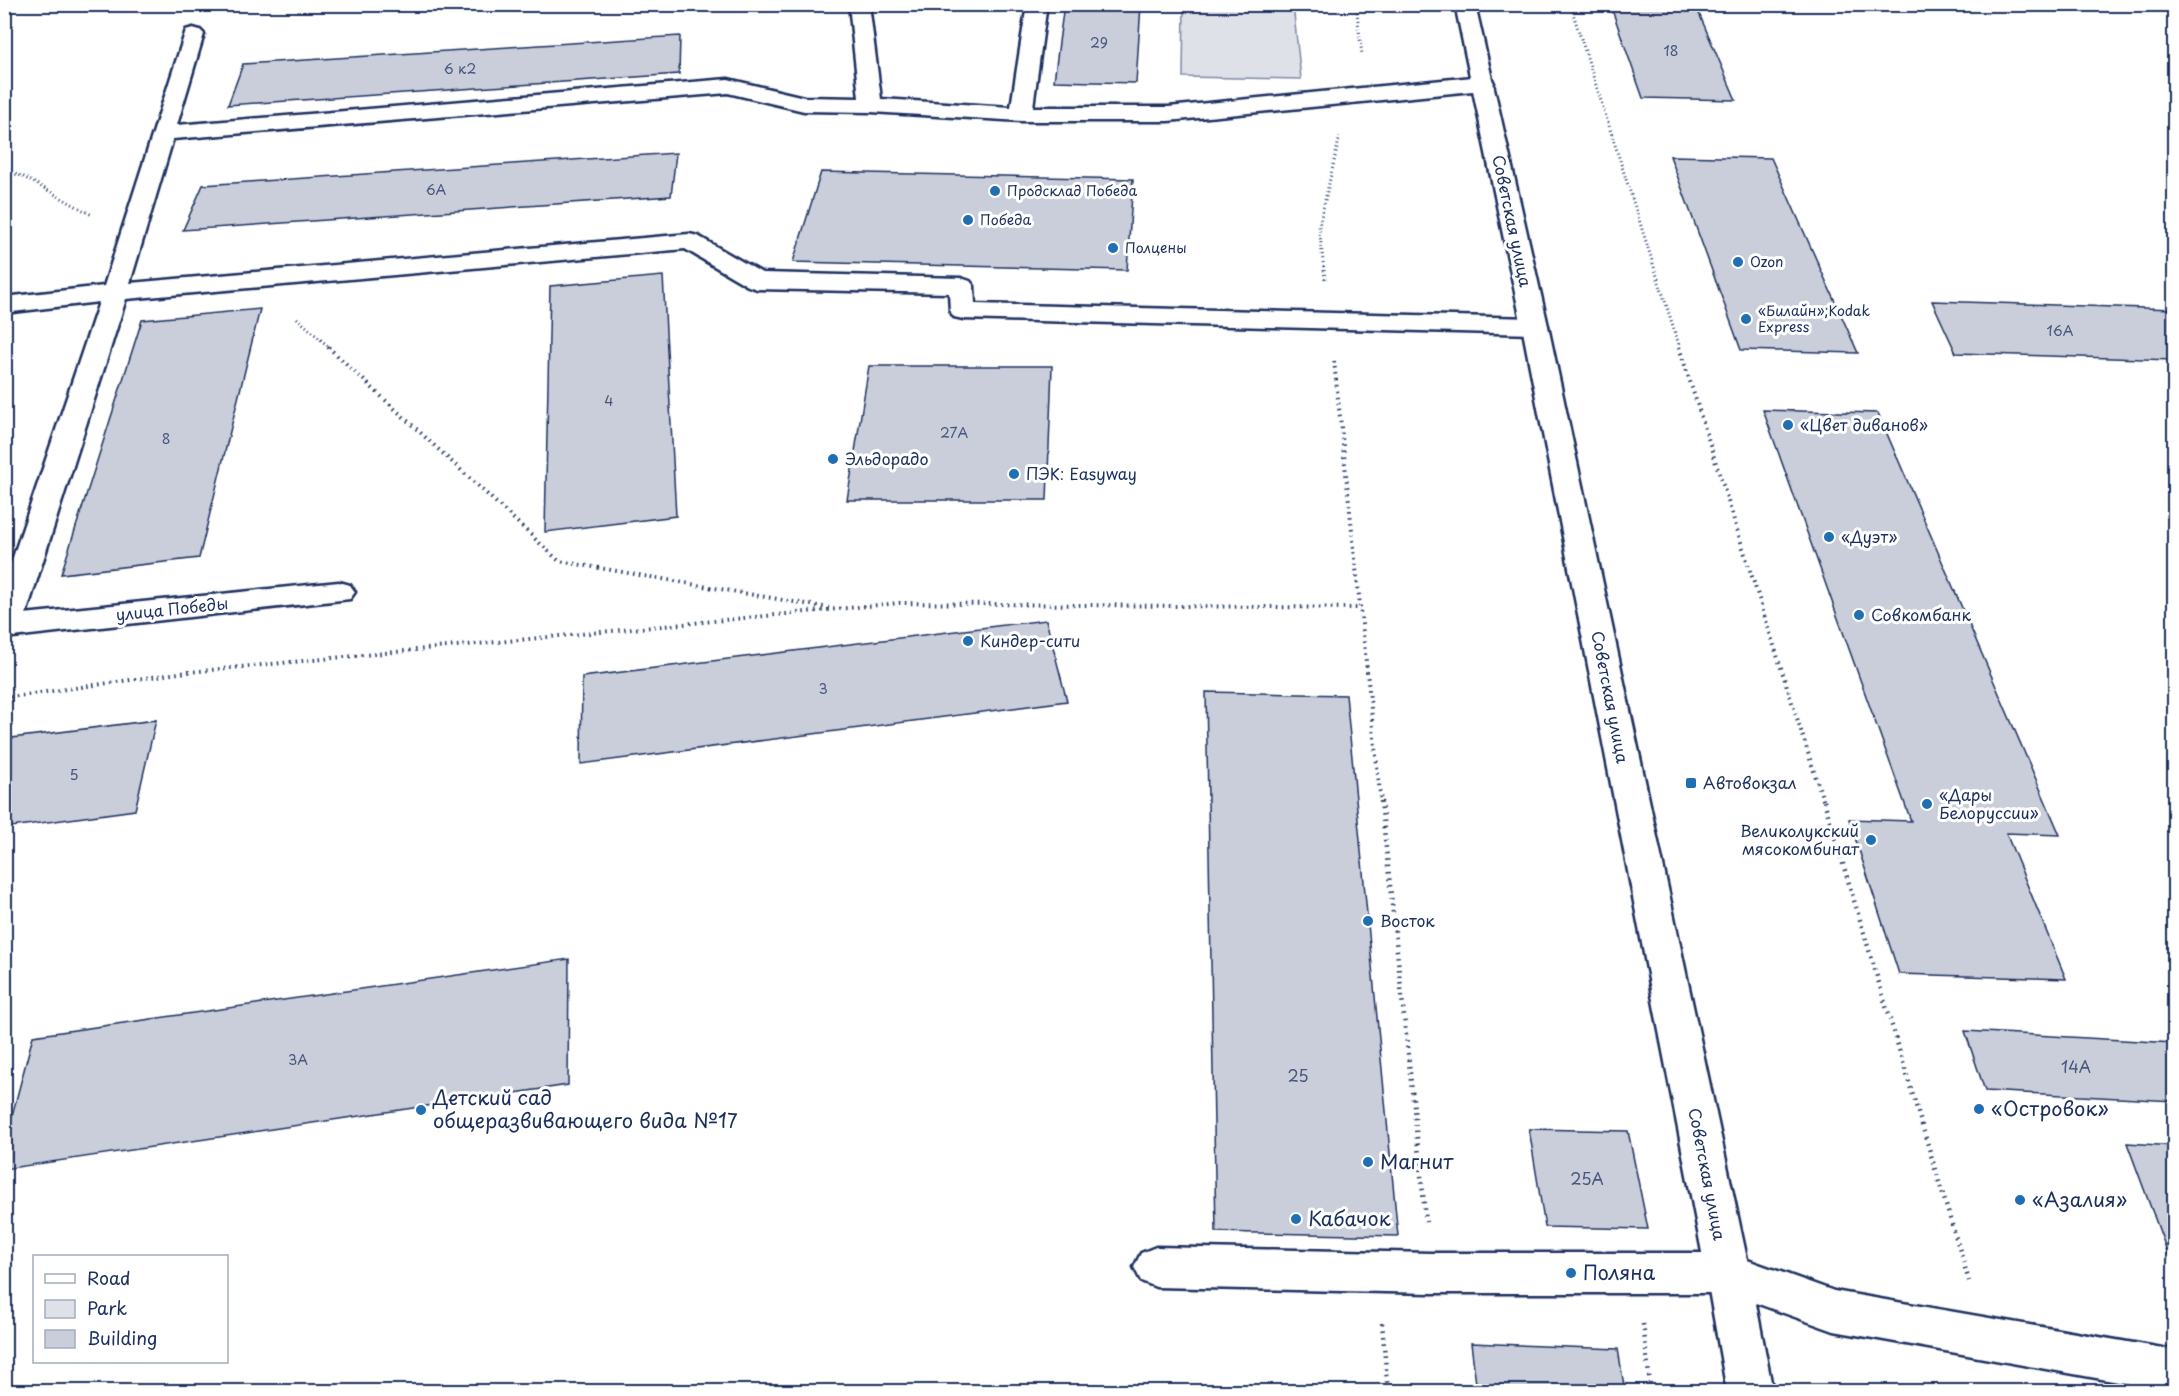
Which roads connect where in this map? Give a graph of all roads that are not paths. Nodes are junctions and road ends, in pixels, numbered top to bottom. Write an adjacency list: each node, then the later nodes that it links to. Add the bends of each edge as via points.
1 (860, 4): 6 (main road)
2 (1037, 4): 7 (main road)
3 (1465, 4): 5 (main road, Советская улица)
4 (193, 34): 8 (main road)
5 (1483, 83): 7 (main road, via 1168,114); 11 (main road, Советская улица)
6 (871, 105): 7 (main road); 8 (main road, via 804,104 728,86)
7 (1021, 114)
8 (164, 133): 9 (main road)
9 (115, 292): 10 (main road); 11 (main road, via 689,241 757,281 961,286 963,311); 13 (main road)
10 (4, 305)
11 (1535, 326): 15 (main road, Советская улица)
12 (339, 592): 13 (main road, улица Победы)
13 (5, 627)
14 (1156, 1267): 15 (main road, via 1431,1273)
15 (1728, 1273): 16 (main road, via 1834,1311); 17 (main road, Советская улица)
16 (2175, 1371)
17 (1750, 1392)

